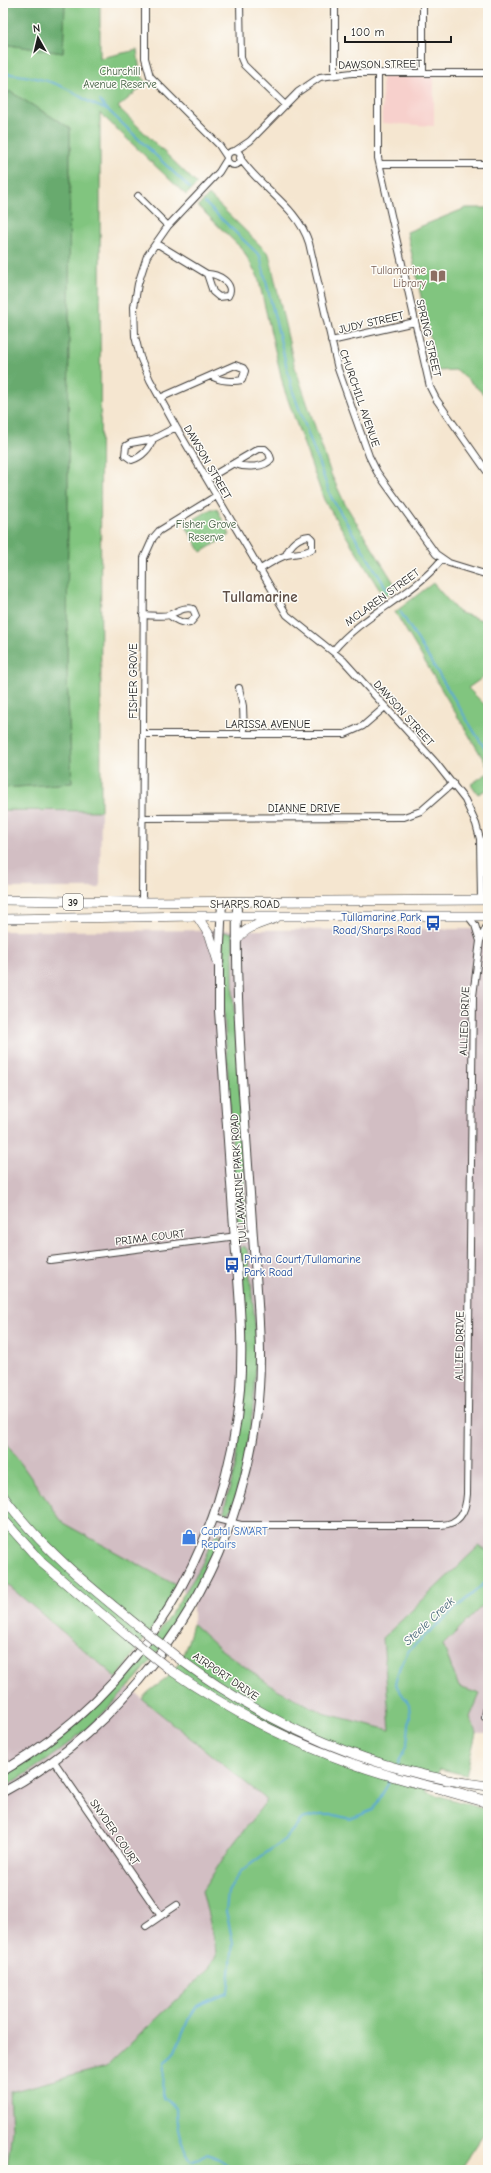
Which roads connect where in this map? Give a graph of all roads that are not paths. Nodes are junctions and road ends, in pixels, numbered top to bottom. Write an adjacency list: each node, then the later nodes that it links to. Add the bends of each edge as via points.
1 (145, 3): 11 (street, via 145,58 150,76)
2 (240, 3): 9 (street, via 241,58 244,65)
3 (335, 3): 8 (street)
4 (423, 3): 6 (street)
5 (378, 73): 6 (street, DAWSON STREET); 8 (street, DAWSON STREET); 14 (street, SPRING STREET)
6 (423, 73): 7 (street, DAWSON STREET)
7 (488, 73)
8 (335, 74): 9 (street, DAWSON STREET, via 312,82)
9 (284, 105): 10 (street, DAWSON STREET)
10 (250, 141): 11 (street, DAWSON STREET); 12 (street, DAWSON STREET)
11 (230, 155): 12 (street, CHURCHILL AVENUE); 13 (street, CHURCHILL AVENUE); 17 (street, DAWSON STREET)
12 (240, 158): 13 (street, DAWSON STREET); 16 (street, CHURCHILL AVENUE)
13 (234, 164): 16 (street, CHURCHILL AVENUE); 17 (street, DAWSON STREET)
14 (380, 164): 15 (street); 22 (street, SPRING STREET)
15 (488, 164)
16 (249, 171): 23 (street, CHURCHILL AVENUE, via 303,227 309,243)
17 (219, 172): 19 (street, DAWSON STREET)
18 (138, 196): 19 (street)
19 (168, 226): 20 (street, DAWSON STREET)
20 (156, 243): 21 (street); 25 (street, DAWSON STREET, via 147,256 138,284 134,314 135,336 140,357)
21 (207, 274)
22 (415, 322): 23 (street, JUDY STREET); 29 (street, SPRING STREET, via 433,393)
23 (331, 341): 33 (street, CHURCHILL AVENUE, via 340,377 373,466 426,543)
24 (212, 376): 24 (street, via 235,364 245,371 242,380 237,381 217,380); 25 (street)
25 (160, 398): 26 (street, DAWSON STREET)
26 (176, 427): 27 (street); 30 (street, DAWSON STREET)
27 (153, 439): 27 (street, via 151,445 138,458 132,460 125,455 126,446)
28 (235, 464): 28 (street, via 258,449 265,449 271,459 268,464 262,466); 30 (street)
29 (488, 473)
30 (207, 479): 31 (street, DAWSON STREET)
31 (216, 496): 34 (street, DAWSON STREET); 36 (street, FISHER GROVE, via 168,524 153,538 143,564)
32 (286, 555): 34 (street)
33 (442, 559): 35 (street, CHURCHILL AVENUE); 38 (street, MCLAREN STREET, via 428,576 351,630)
34 (259, 570): 38 (street, DAWSON STREET, via 286,615)
35 (488, 575)
36 (143, 615): 37 (street); 41 (street, FISHER GROVE)
37 (169, 615)
38 (333, 651): 40 (street, DAWSON STREET)
39 (239, 688): 42 (street, via 243,706)
40 (385, 707): 42 (street, LARISSA AVENUE, via 363,726 346,734); 43 (street, DAWSON STREET)
41 (143, 734): 42 (street, LARISSA AVENUE); 44 (street, FISHER GROVE)
42 (244, 734)
43 (453, 783): 44 (street, DIANNE DRIVE, via 421,811 404,817); 46 (street, DAWSON STREET, via 471,812 480,839)
44 (142, 818): 47 (street, FISHER GROVE)
45 (3, 900): 47 (main road, SHARPS ROAD / 39)
46 (485, 900): 49 (main road, SHARPS ROAD / 39); 50 (main road)
47 (142, 902): 48 (main road, SHARPS ROAD / 39)
48 (222, 902): 49 (main road, SHARPS ROAD / 39); 52 (street, TULLAMARINE PARK ROAD)
49 (237, 902): 53 (street, TULLAMARINE PARK ROAD)
50 (488, 907)
51 (196, 916): 52 (main road, SHARPS ROAD / 39); 57 (main road, SHARPS ROAD / 39); 61 (main road, via 210,936)
52 (221, 916): 53 (main road, SHARPS ROAD / 39); 61 (street, TULLAMARINE PARK ROAD)
53 (236, 916): 54 (main road, SHARPS ROAD / 39); 59 (street, TULLAMARINE PARK ROAD)
54 (281, 916): 55 (main road, SHARPS ROAD / 39); 59 (main road, via 249,929)
55 (468, 916): 56 (main road, SHARPS ROAD / 39); 60 (street, ALLIED DRIVE, via 475,925)
56 (488, 916)
57 (3, 919)
58 (488, 923): 60 (street, ALLIED DRIVE)
59 (237, 940): 62 (street, TULLAMARINE PARK ROAD, via 238,1001)
60 (480, 941): 68 (street, ALLIED DRIVE, via 473,1002 465,1510 455,1521 441,1525)
61 (218, 965): 63 (street, TULLAMARINE PARK ROAD)
62 (253, 1234): 63 (street, PRIMA COURT); 68 (street, TULLAMARINE PARK ROAD, via 260,1340 259,1382 251,1451 239,1500)
63 (235, 1236): 64 (street, PRIMA COURT); 66 (street, TULLAMARINE PARK ROAD, via 242,1346 240,1391 232,1448)
64 (50, 1260)
65 (3, 1496): 74 (main road, AIRPORT DRIVE, bridge, via 25,1524 73,1572 178,1658 259,1712 311,1737 366,1758 436,1778)
66 (213, 1518): 68 (street, ALLIED DRIVE); 73 (street, TULLAMARINE PARK ROAD, via 181,1588 130,1662 105,1691 71,1723)
67 (3, 1519): 75 (main road, AIRPORT DRIVE, bridge, via 42,1563 130,1638 215,1699 304,1745 360,1767)
68 (230, 1524): 72 (street, TULLAMARINE PARK ROAD, via 200,1594 171,1640 119,1703 84,1736)
69 (488, 1700): 70 (street)
70 (485, 1717)
71 (3, 1758): 73 (street)
72 (53, 1760): 76 (street, TULLAMARINE PARK ROAD); 80 (street, SNYDER COURT)
73 (6, 1769)
74 (488, 1786)
75 (446, 1790): 77 (main road, AIRPORT DRIVE); 78 (highway)
76 (3, 1792)
77 (488, 1799)
78 (488, 1802)
79 (177, 1905): 80 (street)
80 (161, 1916): 81 (street)
81 (146, 1926)

